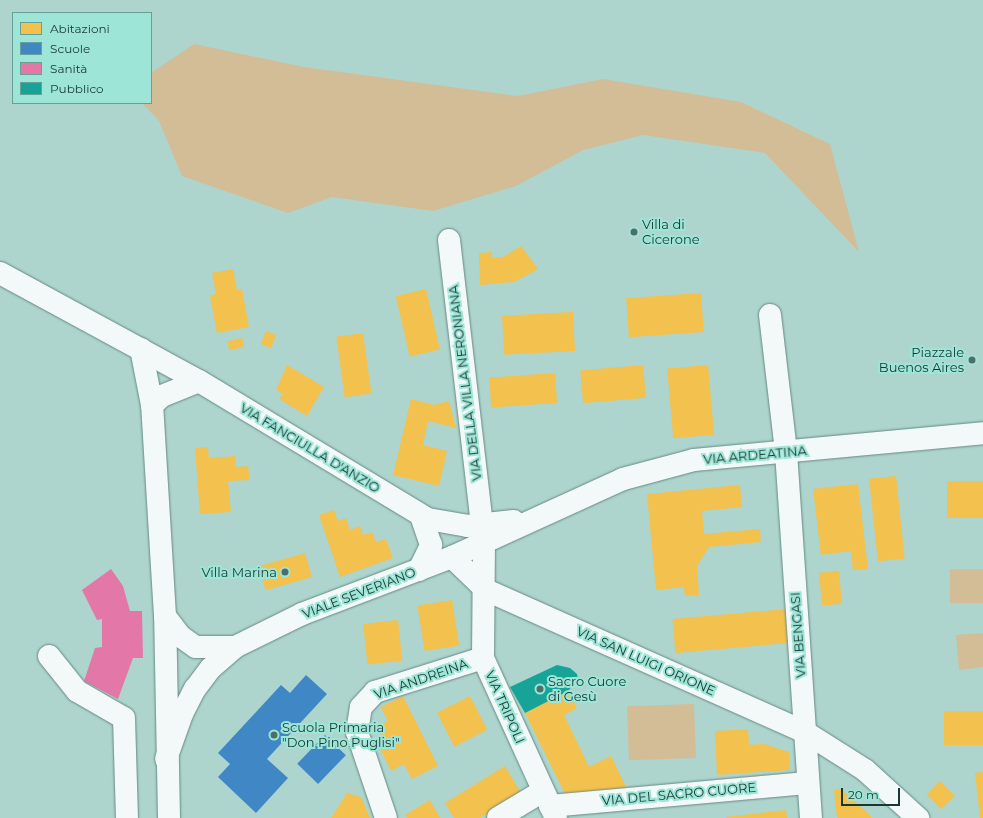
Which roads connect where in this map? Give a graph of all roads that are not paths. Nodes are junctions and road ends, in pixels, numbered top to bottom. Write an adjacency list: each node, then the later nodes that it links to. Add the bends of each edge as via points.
1 (448, 240): 10 (street, VIA DELLA VILLA NERONIANA)
2 (0, 272): 4 (street, VIA FANCIULLA D'ANZIO)
3 (770, 315): 8 (street, VIA BENGASI)
4 (141, 350): 5 (street, VIA FANCIULLA D'ANZIO); 6 (street, VIALE SEVERIANO)
5 (199, 380): 6 (street, via 175,388); 9 (street, VIA FANCIULLA D'ANZIO)
6 (152, 405): 14 (street, VIALE SEVERIANO)
7 (983, 433): 8 (street, VIA ARDEATINA)
8 (786, 452): 10 (street, VIA ARDEATINA, via 694,460 653,468 537,517); 18 (street, VIA BENGASI)
9 (421, 516): 10 (street, VIA FANCIULLA D'ANZIO); 12 (street, via 431,545)
10 (483, 534): 11 (street, VIALE SEVERIANO); 13 (street, VIA TRIPOLI)
11 (452, 557): 12 (street, VIALE SEVERIANO); 13 (street)
12 (419, 570): 15 (street, VIALE SEVERIANO, via 302,614)
13 (486, 590): 17 (street, VIA TRIPOLI); 18 (street, VIA SAN LUIGI ORIONE)
14 (165, 616): 15 (street, VIALE SEVERIANO, via 180,636 196,647); 19 (street, VIALE SEVERIANO)
15 (235, 647): 19 (street, VIALE SEVERIANO, via 211,668 188,700)
16 (49, 656): 22 (street, via 77,691 124,718)
17 (483, 658): 21 (street, VIA TRIPOLI); 24 (street, VIA ANDREINA, via 376,692 361,707 357,732)
18 (805, 732): 20 (street, VIA BENGASI); 27 (street, VIA SAN LUIGI ORIONE, via 865,770)
19 (166, 759): 23 (street, VIALE SEVERIANO)
20 (807, 783): 21 (street, VIA DEL SACRO CUORE); 26 (street, VIA BENGASI)
21 (550, 805): 25 (street, VIA DEL SACRO CUORE)
22 (127, 818)
23 (169, 818)
24 (386, 818)
25 (498, 818)
26 (811, 818)
27 (918, 818)

